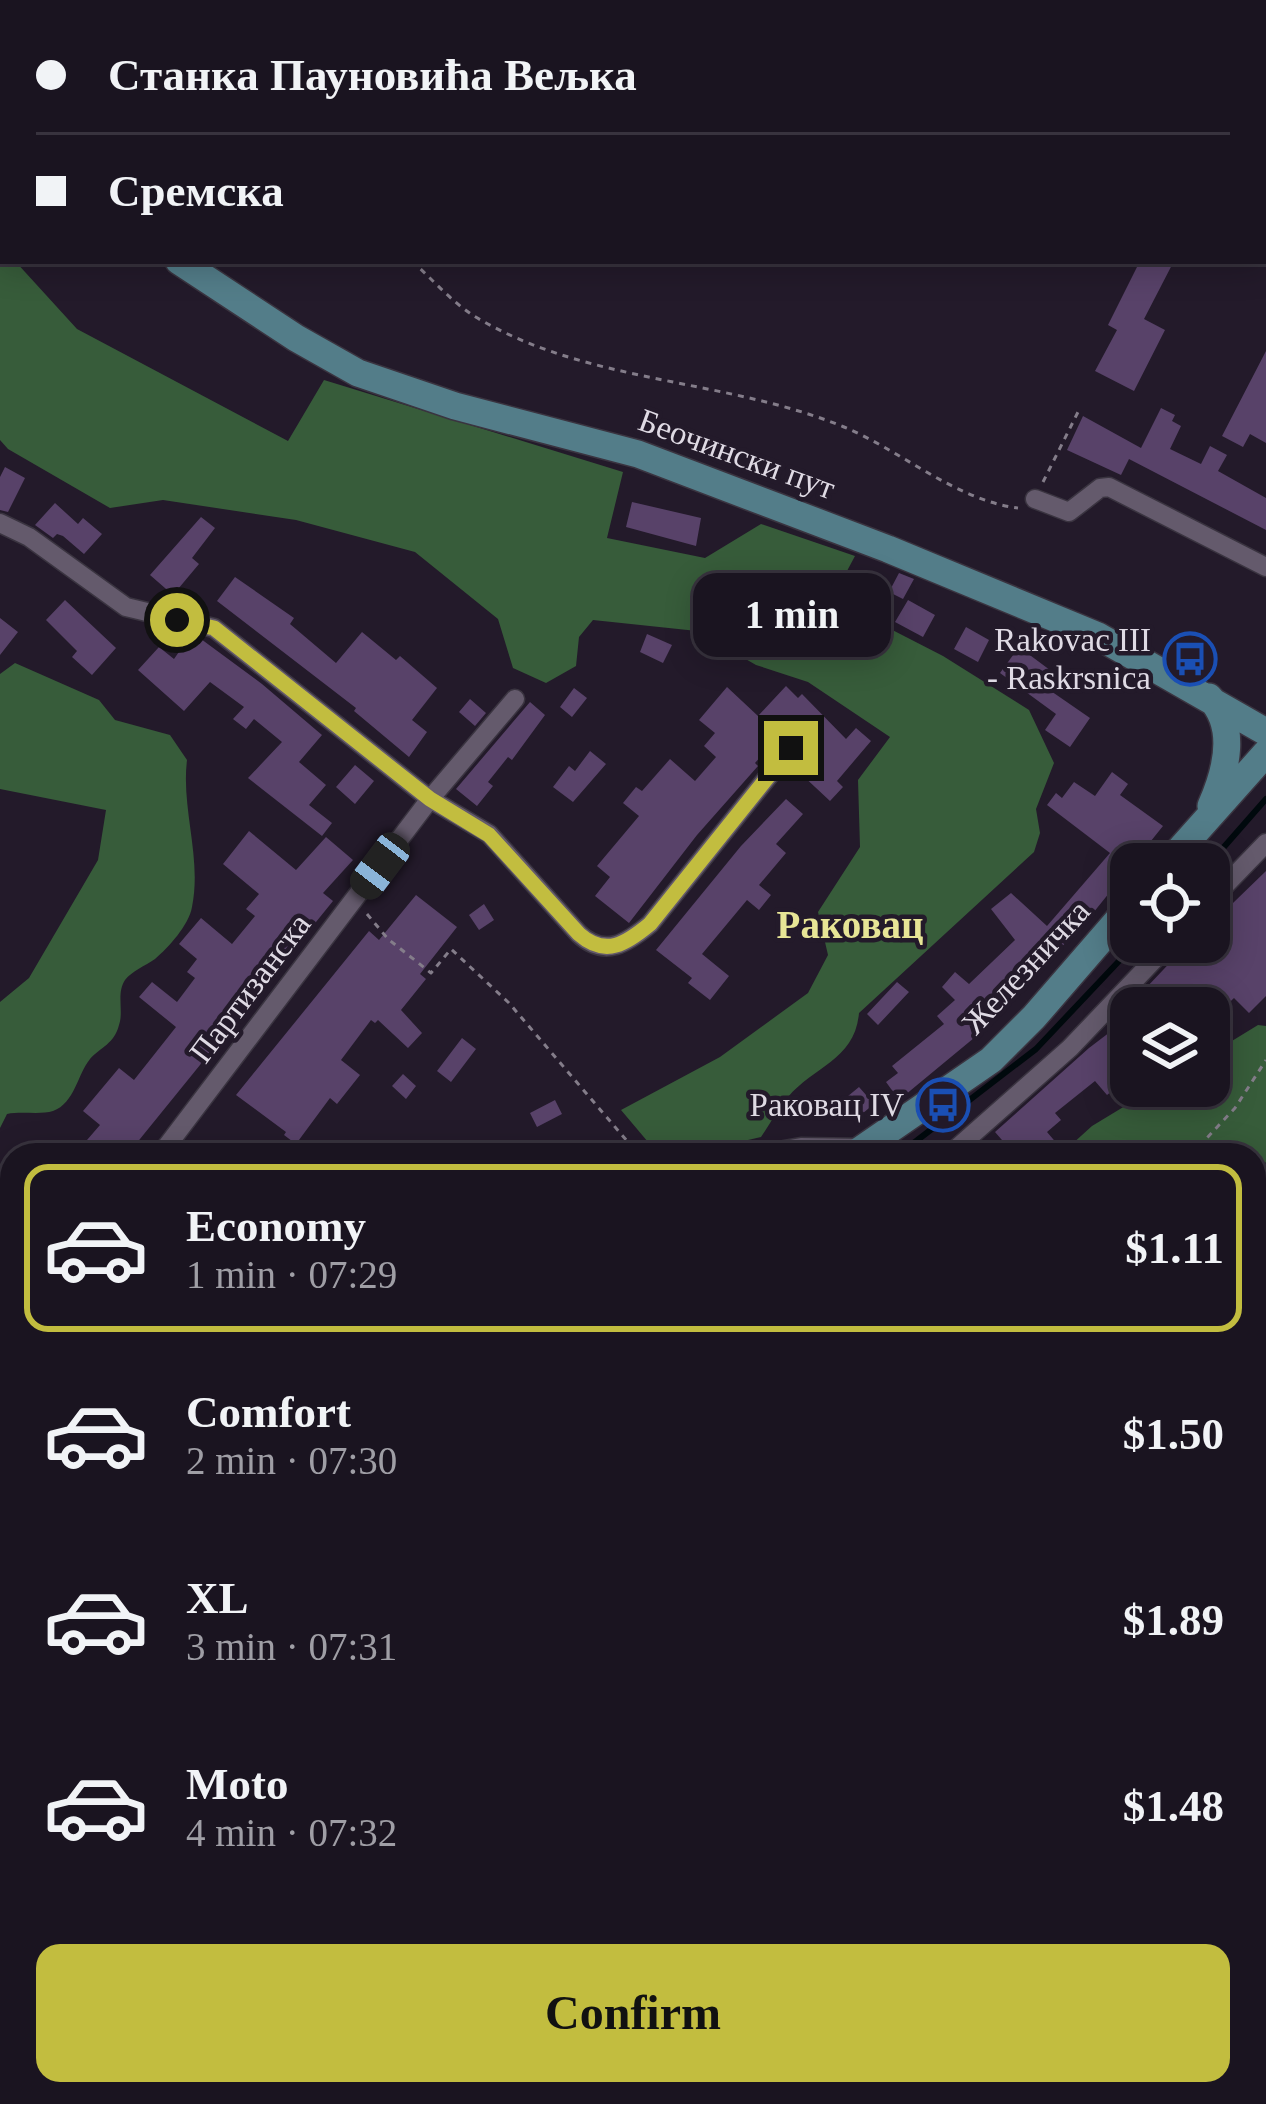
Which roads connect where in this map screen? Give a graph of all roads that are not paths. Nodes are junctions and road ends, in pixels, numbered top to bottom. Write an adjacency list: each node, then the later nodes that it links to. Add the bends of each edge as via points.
1 (184, 264): 5 (main road, Беочински пут, via 358,373 688,471 1098,637)
2 (1035, 499): 4 (street, via 1069,512 1109,487)
3 (0, 523): 10 (street, via 126,607 214,628)
4 (1266, 567)
5 (1208, 696): 7 (main road, Беочински пут); 11 (main road, via 1227,732 1226,761)
6 (515, 699): 10 (street, Партизанска)
7 (1266, 732)
8 (791, 748): 10 (street, via 650,924 612,948 586,941 489,835)
9 (1266, 754): 11 (main road)
10 (430, 799): 17 (street, Партизанска)
11 (1204, 821): 12 (main road)
12 (1185, 843)
13 (1266, 843): 14 (street)
14 (1230, 880)
15 (1110, 929): 18 (main road, Железничка, via 991,1060)
16 (1151, 963): 19 (street)
17 (169, 1143)
18 (871, 1143)
19 (963, 1143)

